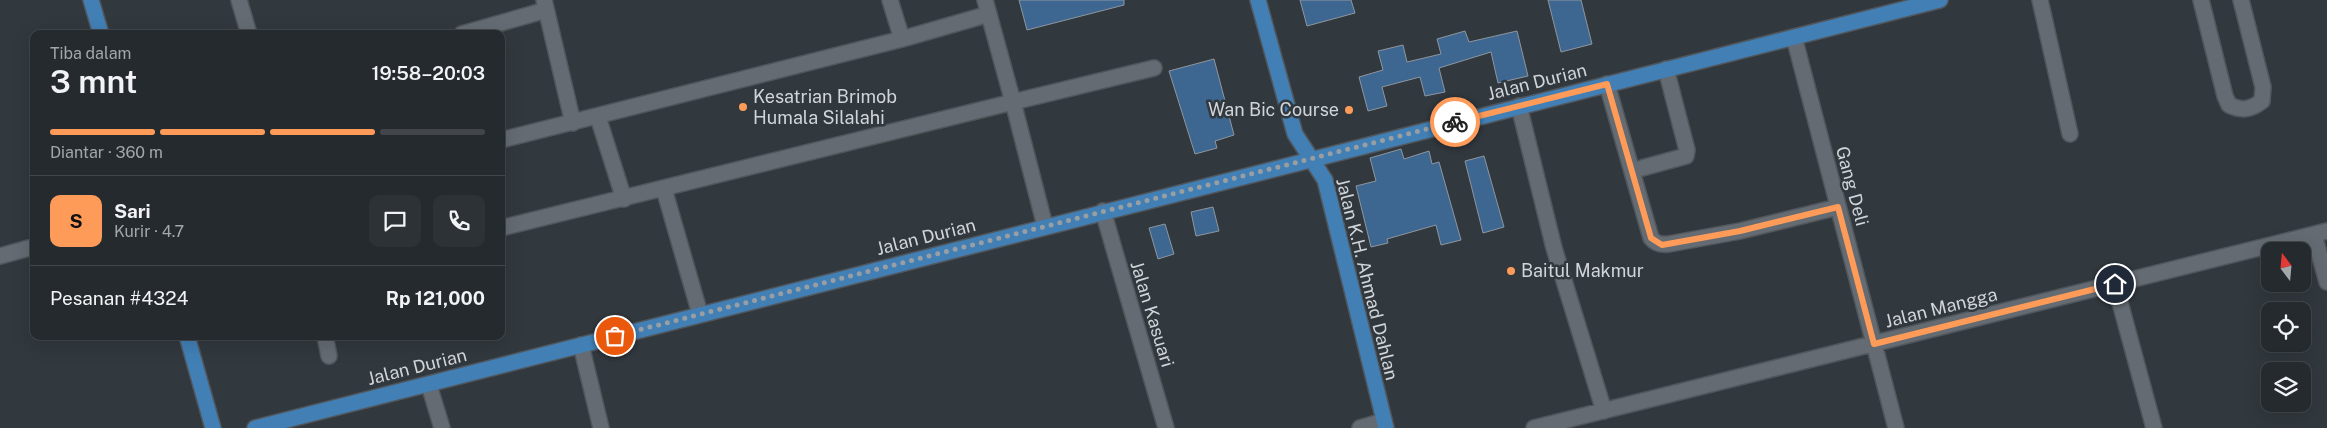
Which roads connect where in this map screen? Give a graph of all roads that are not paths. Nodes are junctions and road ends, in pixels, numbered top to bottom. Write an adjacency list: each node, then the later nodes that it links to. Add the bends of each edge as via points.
1 (91, 0): 11 (main road)
2 (239, 0): 12 (street)
3 (890, 0): 15 (street)
4 (1258, 0): 25 (main road, Jalan K.H. Ahmad Dahlan, via 1295,134)
5 (1940, 0): 14 (main road, Jalan Durian)
6 (2040, 0): 23 (street)
7 (2201, 0): 8 (street, via 2225,96 2229,105 2240,110 2253,108 2262,101 2263,87)
8 (2241, 0)
9 (545, 5): 13 (street); 22 (street)
10 (987, 7): 15 (street); 19 (street)
11 (100, 30)
12 (248, 30)
13 (473, 30)
14 (1794, 37): 17 (main road, Jalan Durian); 29 (street, Gang Deli)
15 (902, 39): 21 (street)
16 (1154, 68): 19 (street)
17 (1666, 69): 18 (main road, Jalan Durian); 26 (street, via 1686,156)
18 (1607, 84): 20 (main road, Jalan Durian); 29 (street, Jalan Durian, via 1651,238 1655,242 1662,245 1740,231)
19 (1013, 102): 27 (street); 31 (street)
20 (1519, 106): 25 (main road, Jalan Durian); 45 (street, via 1554,248)
21 (598, 117): 22 (street); 28 (street)
22 (573, 123): 24 (street)
23 (2070, 134)
24 (505, 139)
25 (1310, 158): 30 (main road, Jalan Durian); 46 (main road, Jalan K.H. Ahmad Dahlan, via 1325,180)
26 (1642, 168)
27 (664, 189): 28 (street); 38 (street)
28 (624, 199): 32 (street)
29 (1838, 207): 41 (street, Gang Deli)
30 (1103, 211): 31 (main road, Jalan Durian); 51 (street, Jalan Kasuari)
31 (1044, 226): 38 (main road, Jalan Durian)
32 (505, 227)
33 (2320, 233): 36 (street); 37 (street, Jalan Mangga)
34 (29, 248): 35 (street)
35 (0, 256)
36 (2327, 282)
37 (2115, 284): 41 (street, Jalan Mangga); 55 (street)
38 (700, 314): 42 (main road, Jalan Durian)
39 (188, 340): 47 (main road)
40 (326, 340): 43 (street)
41 (1874, 344): 45 (street, Jalan Mangga); 54 (street, Gang Deli)
42 (581, 345): 44 (main road, Jalan Durian); 50 (street)
43 (329, 356)
44 (429, 385): 48 (main road, Jalan Durian); 49 (street)
45 (1604, 410): 53 (street, Jalan Mangga)
46 (1385, 425): 52 (street)
47 (213, 428)
48 (255, 428)
49 (442, 428)
50 (601, 428)
51 (1166, 428)
52 (1360, 428)
53 (1534, 428)
54 (1896, 428)
55 (2154, 428)

